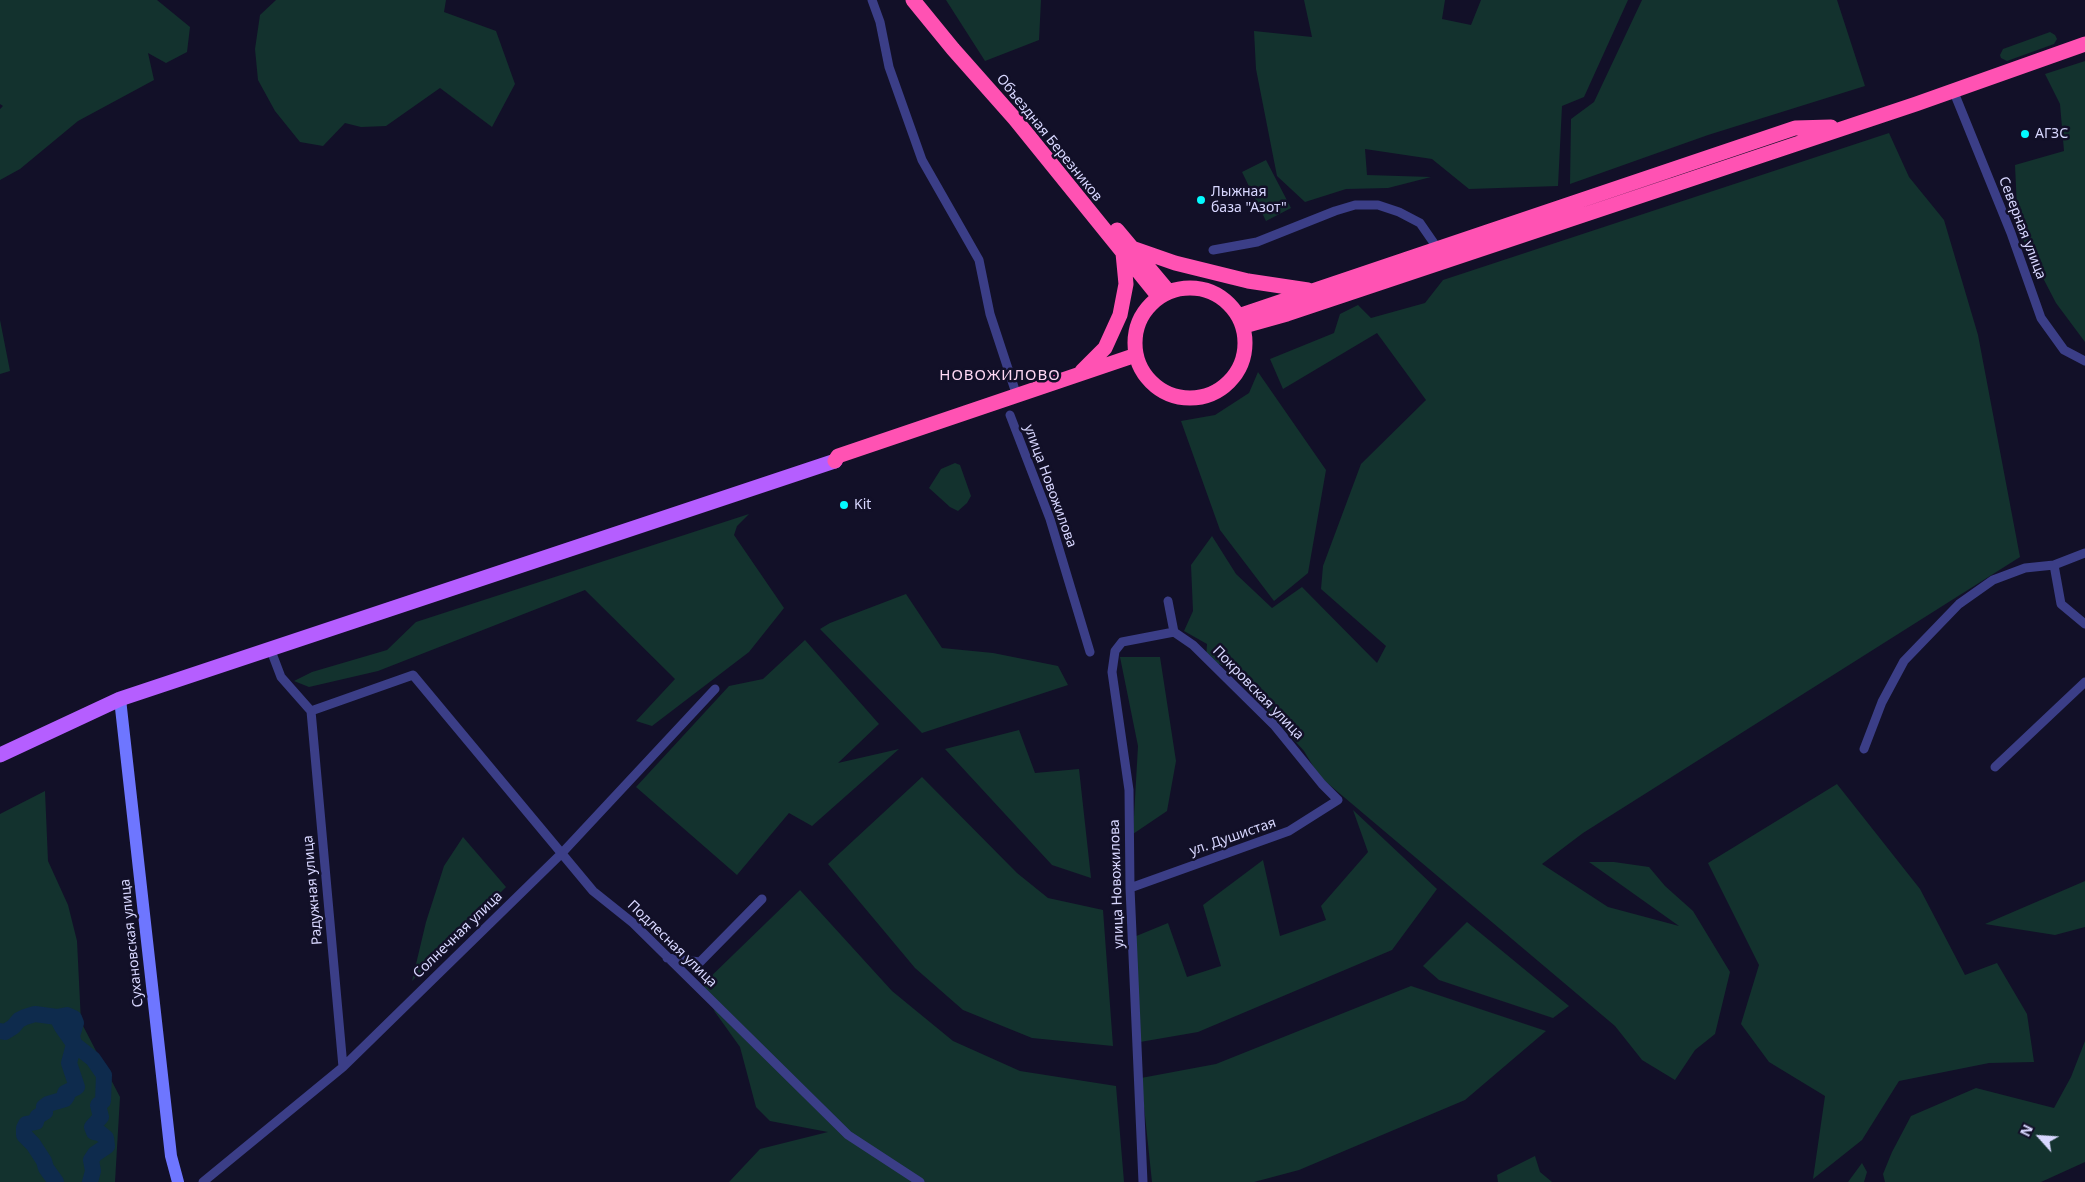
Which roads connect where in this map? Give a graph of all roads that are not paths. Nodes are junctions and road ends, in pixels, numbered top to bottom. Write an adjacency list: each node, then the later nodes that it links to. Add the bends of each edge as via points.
1 (872, 0): 16 (street, via 889,67 922,160 980,260 990,314)
2 (913, 0): 8 (highway, Объездная Березников)
3 (921, 0): 8 (highway, Объездная Березников)
4 (2085, 44): 5 (highway)
5 (1953, 90): 6 (highway); 14 (street, Северная улица, via 2011,233 2041,318 2064,350)
6 (1847, 127): 7 (highway, via 1796,128); 12 (highway, via 1287,314)
7 (1438, 249): 9 (street, via 1420,223 1378,204 1355,205 1257,242); 10 (highway)
8 (1127, 250): 10 (highway, via 1248,281); 11 (highway, Объездная Березников); 15 (highway, via 1126,284 1120,316 1106,348)
9 (1213, 250)
10 (1312, 291): 12 (highway)
11 (1164, 295): 12 (highway, via 1194,288 1211,292 1227,302); 13 (highway, via 1146,310 1137,326)
12 (1241, 321): 13 (highway, via 1245,351 1239,369 1228,384 1205,397 1186,399 1169,395 1153,385)
13 (1137, 359): 15 (highway); 18 (highway)
14 (2085, 361)
15 (1078, 375): 18 (highway, via 838,456)
16 (1015, 390)
17 (1010, 415): 25 (street, улица Новожилова, via 1050,519)
18 (835, 462): 24 (main road)
19 (2085, 553): 20 (street)
20 (2054, 565): 22 (street, via 2061,604); 30 (street, via 2025,568 1993,580 1960,604 1904,661 1882,702)
21 (1168, 601): 23 (street)
22 (2085, 624)
23 (1174, 632): 33 (street, Покровская улица, via 1193,645 1274,725); 35 (street, улица Новожилова, via 1122,642 1115,651 1112,672 1128,790)
24 (270, 648): 28 (main road); 29 (street, via 281,677)
25 (1090, 652)
26 (2085, 682): 32 (street)
27 (715, 689): 34 (street, Солнечная улица)
28 (120, 699): 31 (main road); 39 (street, Сухановская улица, via 171,1156)
29 (311, 711): 34 (street, Подлесная улица, via 413,675); 38 (street, Радужная улица)
30 (1864, 749)
31 (0, 755)
32 (1995, 767)
33 (1338, 800): 35 (street, ул. Душистая, via 1289,832)
34 (562, 853): 37 (street, Подлесная улица, via 593,891 633,923); 38 (street, Солнечная улица)
35 (1130, 888): 42 (street, улица Новожилова)
36 (762, 899): 37 (street, via 700,962)
37 (667, 958): 41 (street, Подлесная улица, via 848,1135)
38 (343, 1067): 40 (street, Солнечная улица)
39 (178, 1182)
40 (203, 1182)
41 (920, 1182)
42 (1143, 1182)

